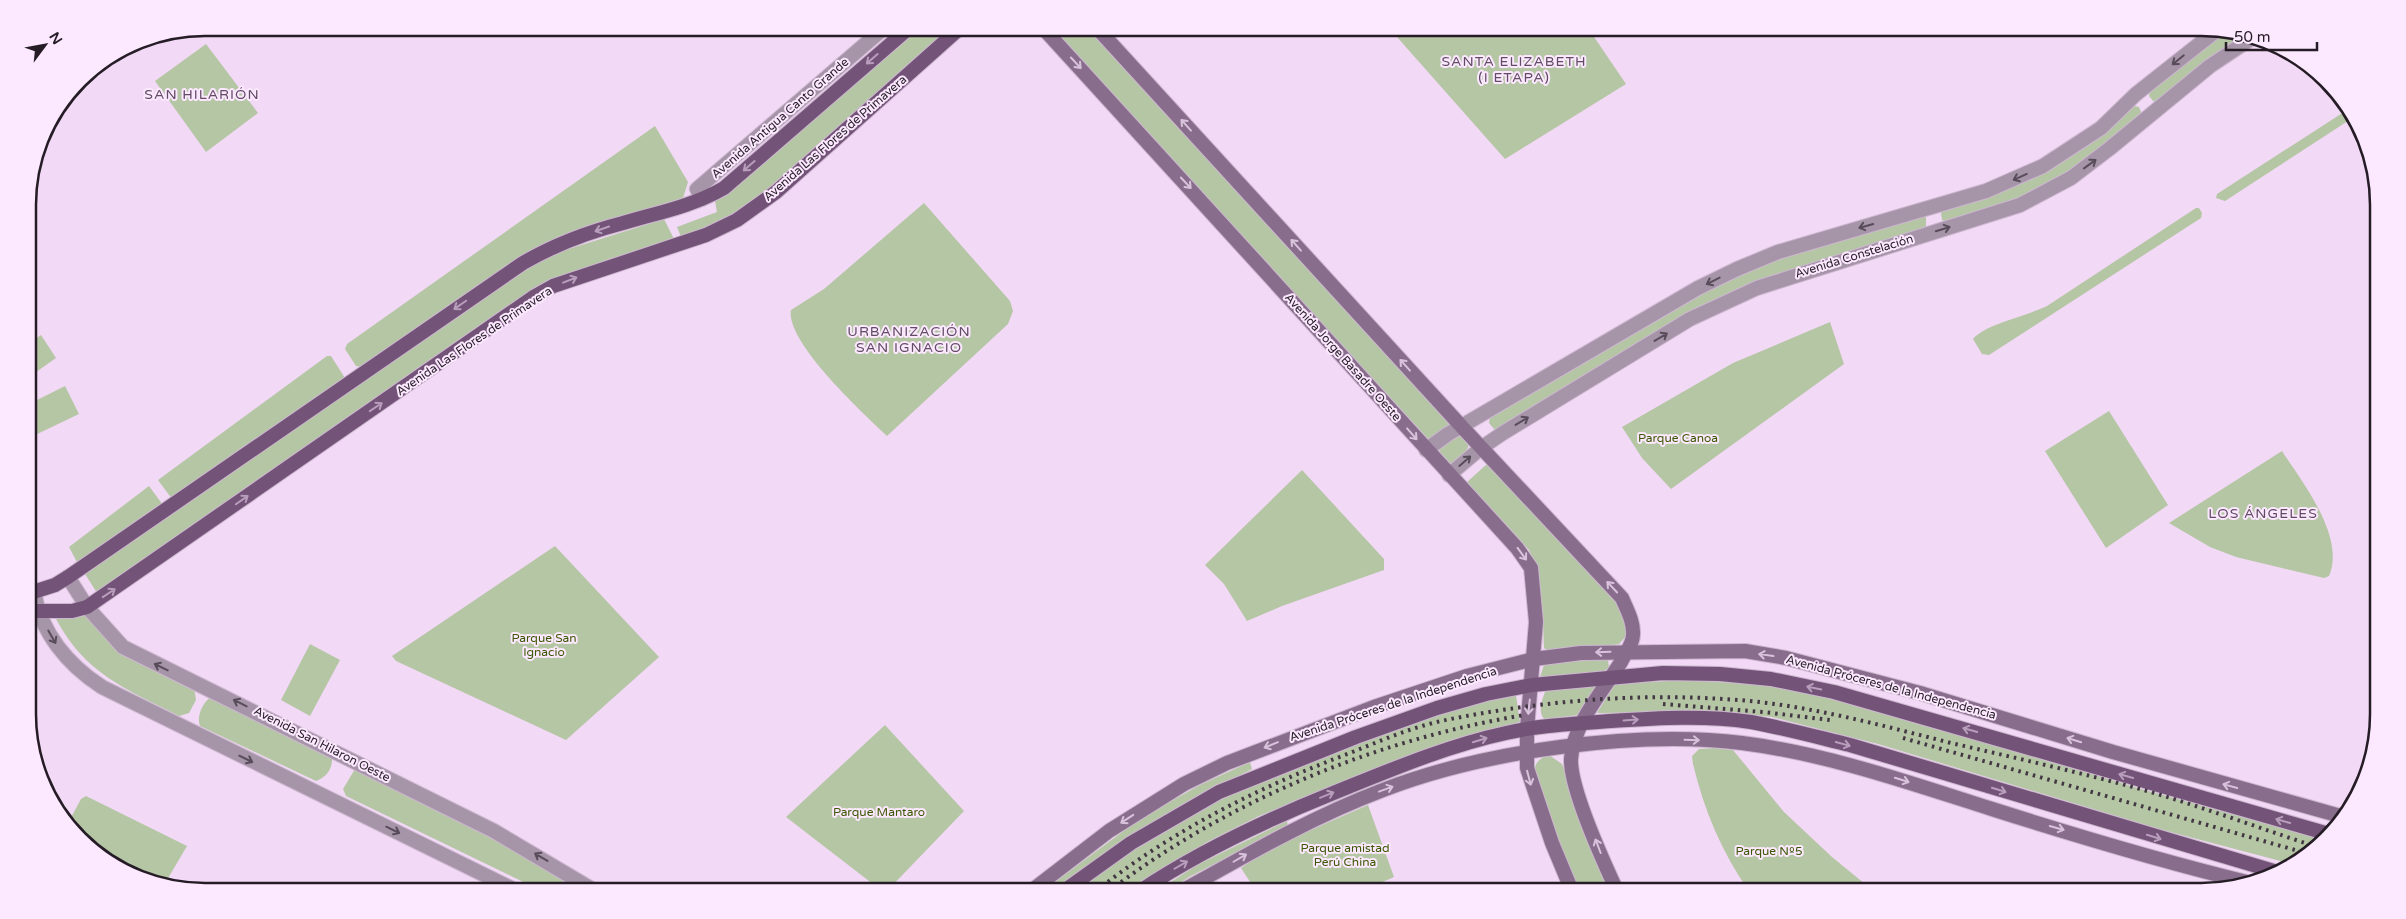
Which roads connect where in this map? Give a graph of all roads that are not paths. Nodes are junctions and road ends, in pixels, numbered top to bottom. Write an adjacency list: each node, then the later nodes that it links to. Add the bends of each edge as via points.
1 (874, 37): 8 (street, Avenida Antigua Canto Grande)
2 (899, 37): 8 (main road, one-way to 8, via 724,188)
3 (950, 37): 15 (main road, Avenida Las Flores de Primavera, one-way to 3, via 535,296 553,286 706,235 737,220 776,192)
4 (1052, 37): 11 (main road, Avenida Jorge Basadre Oeste, one-way to 11)
5 (1105, 37): 9 (main road, one-way to 5)
6 (2209, 37): 9 (street, Avenida Constelación, one-way to 9, via 2136,94 2101,128 2042,166 1986,191 1778,252 1737,269 1698,288)
7 (2245, 43): 10 (street, Avenida Constelación, one-way to 7, via 1690,319 1749,291 2020,205 2045,193 2071,178 2210,66)
8 (699, 194): 13 (main road, one-way to 13, via 571,240 523,263)
9 (1462, 427): 10 (main road); 11 (street, Avenida Constelación)
10 (1482, 448): 12 (street, Avenida Constelación, one-way to 10); 18 (main road, one-way to 10, via 1633,636 1631,617 1622,598)
11 (1426, 450): 12 (main road, Avenida Jorge Basadre Oeste)
12 (1449, 475): 19 (main road, Avenida Jorge Basadre Oeste, one-way to 19, via 1517,548 1531,568 1536,622)
13 (68, 577): 14 (main road); 15 (street, Avenida San Hilaron Oeste)
14 (36, 591)
15 (87, 607): 16 (main road, Avenida Las Flores de Primavera, via 72,611); 33 (street, Avenida San Hilaron Oeste, one-way to 15, via 494,831 123,647)
16 (36, 611)
17 (36, 614): 32 (street, one-way to 32, via 66,659 102,687)
18 (1627, 651): 19 (main road, Avenida Próceres de la Independencia, one-way to 19); 20 (main road); 26 (main road, Avenida Próceres de la Independencia, one-way to 18, via 2122,755 1920,693 1786,658 1744,652)
19 (1534, 659): 21 (main road, Avenida Jorge Basadre Oeste); 34 (main road, Avenida Próceres de la Independencia, one-way to 34, via 1466,676 1374,707 1227,763 1184,784 1109,831)
20 (1612, 677): 21 (main road, Avenida Próceres de la Independencia); 22 (main road); 27 (main road, Avenida Próceres de la Independencia, one-way to 20, via 1834,692 1771,679 1720,674 1663,673)
21 (1532, 685): 23 (main road, Avenida Jorge Basadre Oeste, one-way to 23); 35 (main road, Avenida Próceres de la Independencia, via 1437,708 1228,788 1139,838)
22 (1582, 723): 23 (main road); 24 (main road); 28 (main road, one-way to 28, via 1656,718 1707,719 1749,722 1795,731)
23 (1527, 730): 25 (main road, Avenida Jorge Basadre Oeste); 36 (main road, one-way to 23, via 1199,855 1276,816 1436,754 1492,736)
24 (1573, 746): 25 (main road); 29 (main road, one-way to 29, via 1714,741 1832,760); 31 (main road, one-way to 24, via 1577,789 1571,766)
25 (1526, 753): 30 (main road, Avenida Jorge Basadre Oeste, one-way to 30, via 1528,778); 37 (main road, one-way to 25, via 1271,840 1384,789 1442,771)
26 (2336, 815)
27 (2321, 832)
28 (2267, 869)
29 (2235, 879)
30 (1569, 882)
31 (1613, 882)
32 (498, 883)
33 (581, 883)
34 (1042, 883)
35 (1076, 883)
36 (1154, 883)
37 (1197, 883)

